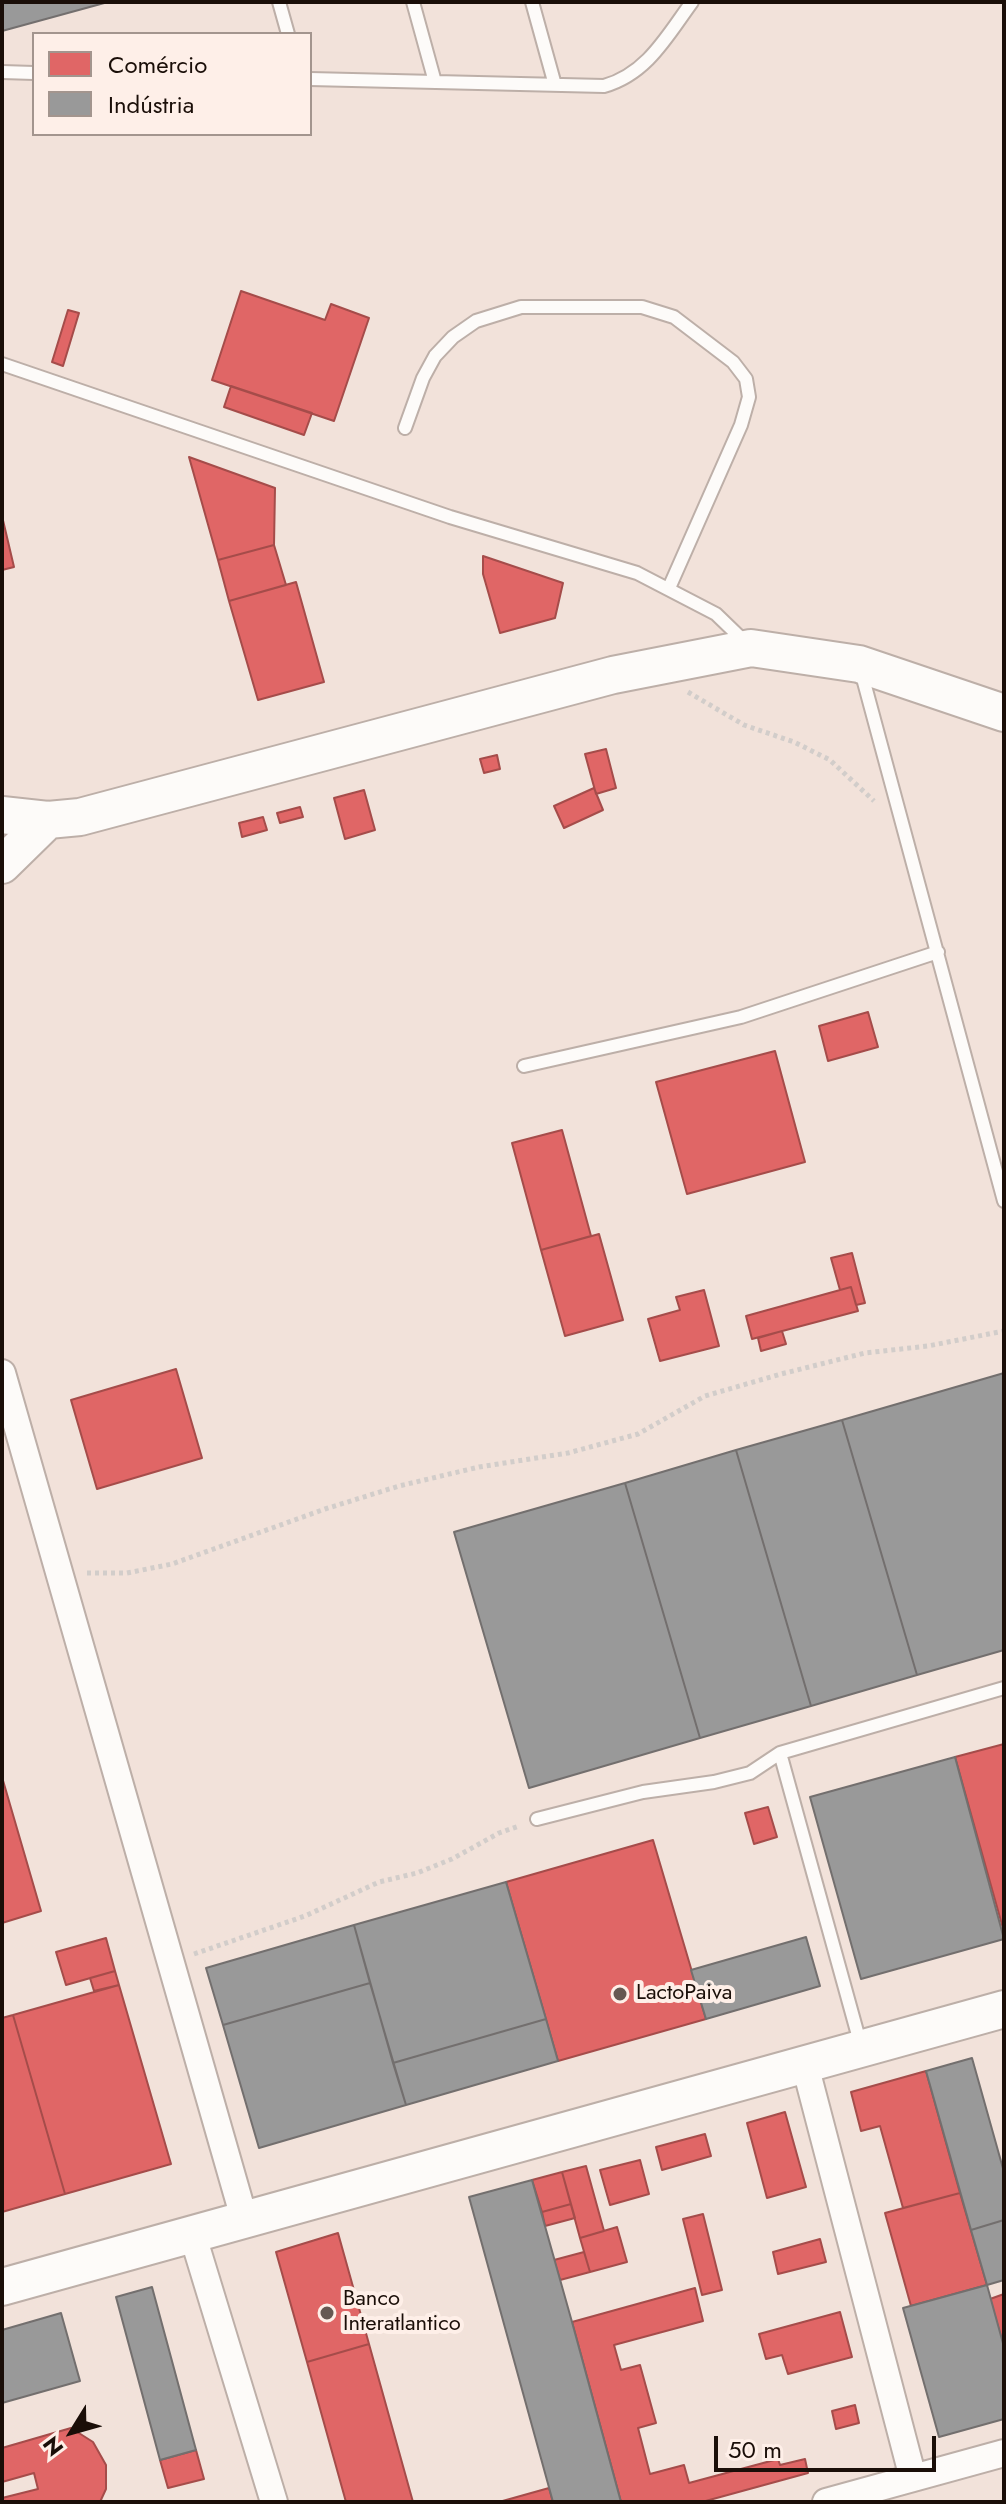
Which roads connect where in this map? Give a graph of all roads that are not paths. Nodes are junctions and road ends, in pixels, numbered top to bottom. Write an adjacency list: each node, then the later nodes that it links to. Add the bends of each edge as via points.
1 (279, 2): 5 (lane)
2 (413, 2): 9 (lane)
3 (532, 2): 10 (lane)
4 (692, 2): 10 (lane, via 653,55 621,82)
5 (287, 32)
6 (2, 72): 7 (lane)
7 (32, 73)
8 (312, 79): 9 (lane)
9 (435, 82): 10 (lane)
10 (555, 85)
11 (2, 364): 13 (lane, via 450,517 637,573)
12 (405, 428): 13 (lane, via 435,356 476,321 521,307 642,307 674,317 733,362 746,379 749,397)
13 (669, 588): 14 (lane, via 716,614)
14 (751, 648): 15 (street); 18 (street, via 613,675 80,817)
15 (859, 664): 16 (street); 20 (lane)
16 (1004, 713)
17 (2, 815): 18 (street)
18 (48, 820): 19 (street)
19 (2, 865)
20 (938, 952): 21 (lane, via 741,1017); 22 (lane)
21 (524, 1066)
22 (1004, 1201)
23 (2, 1373): 30 (street)
24 (1004, 1688): 25 (lane)
25 (780, 1753): 26 (lane, via 750,1773 643,1792); 28 (lane)
26 (537, 1819)
27 (1004, 2009): 28 (street)
28 (862, 2049): 29 (street)
29 (805, 2065): 30 (street); 34 (street)
30 (244, 2218): 31 (street)
31 (192, 2233): 32 (street); 35 (street)
32 (2, 2287)
33 (1004, 2453): 34 (street)
34 (913, 2478): 36 (street)
35 (274, 2502)
36 (826, 2502)

